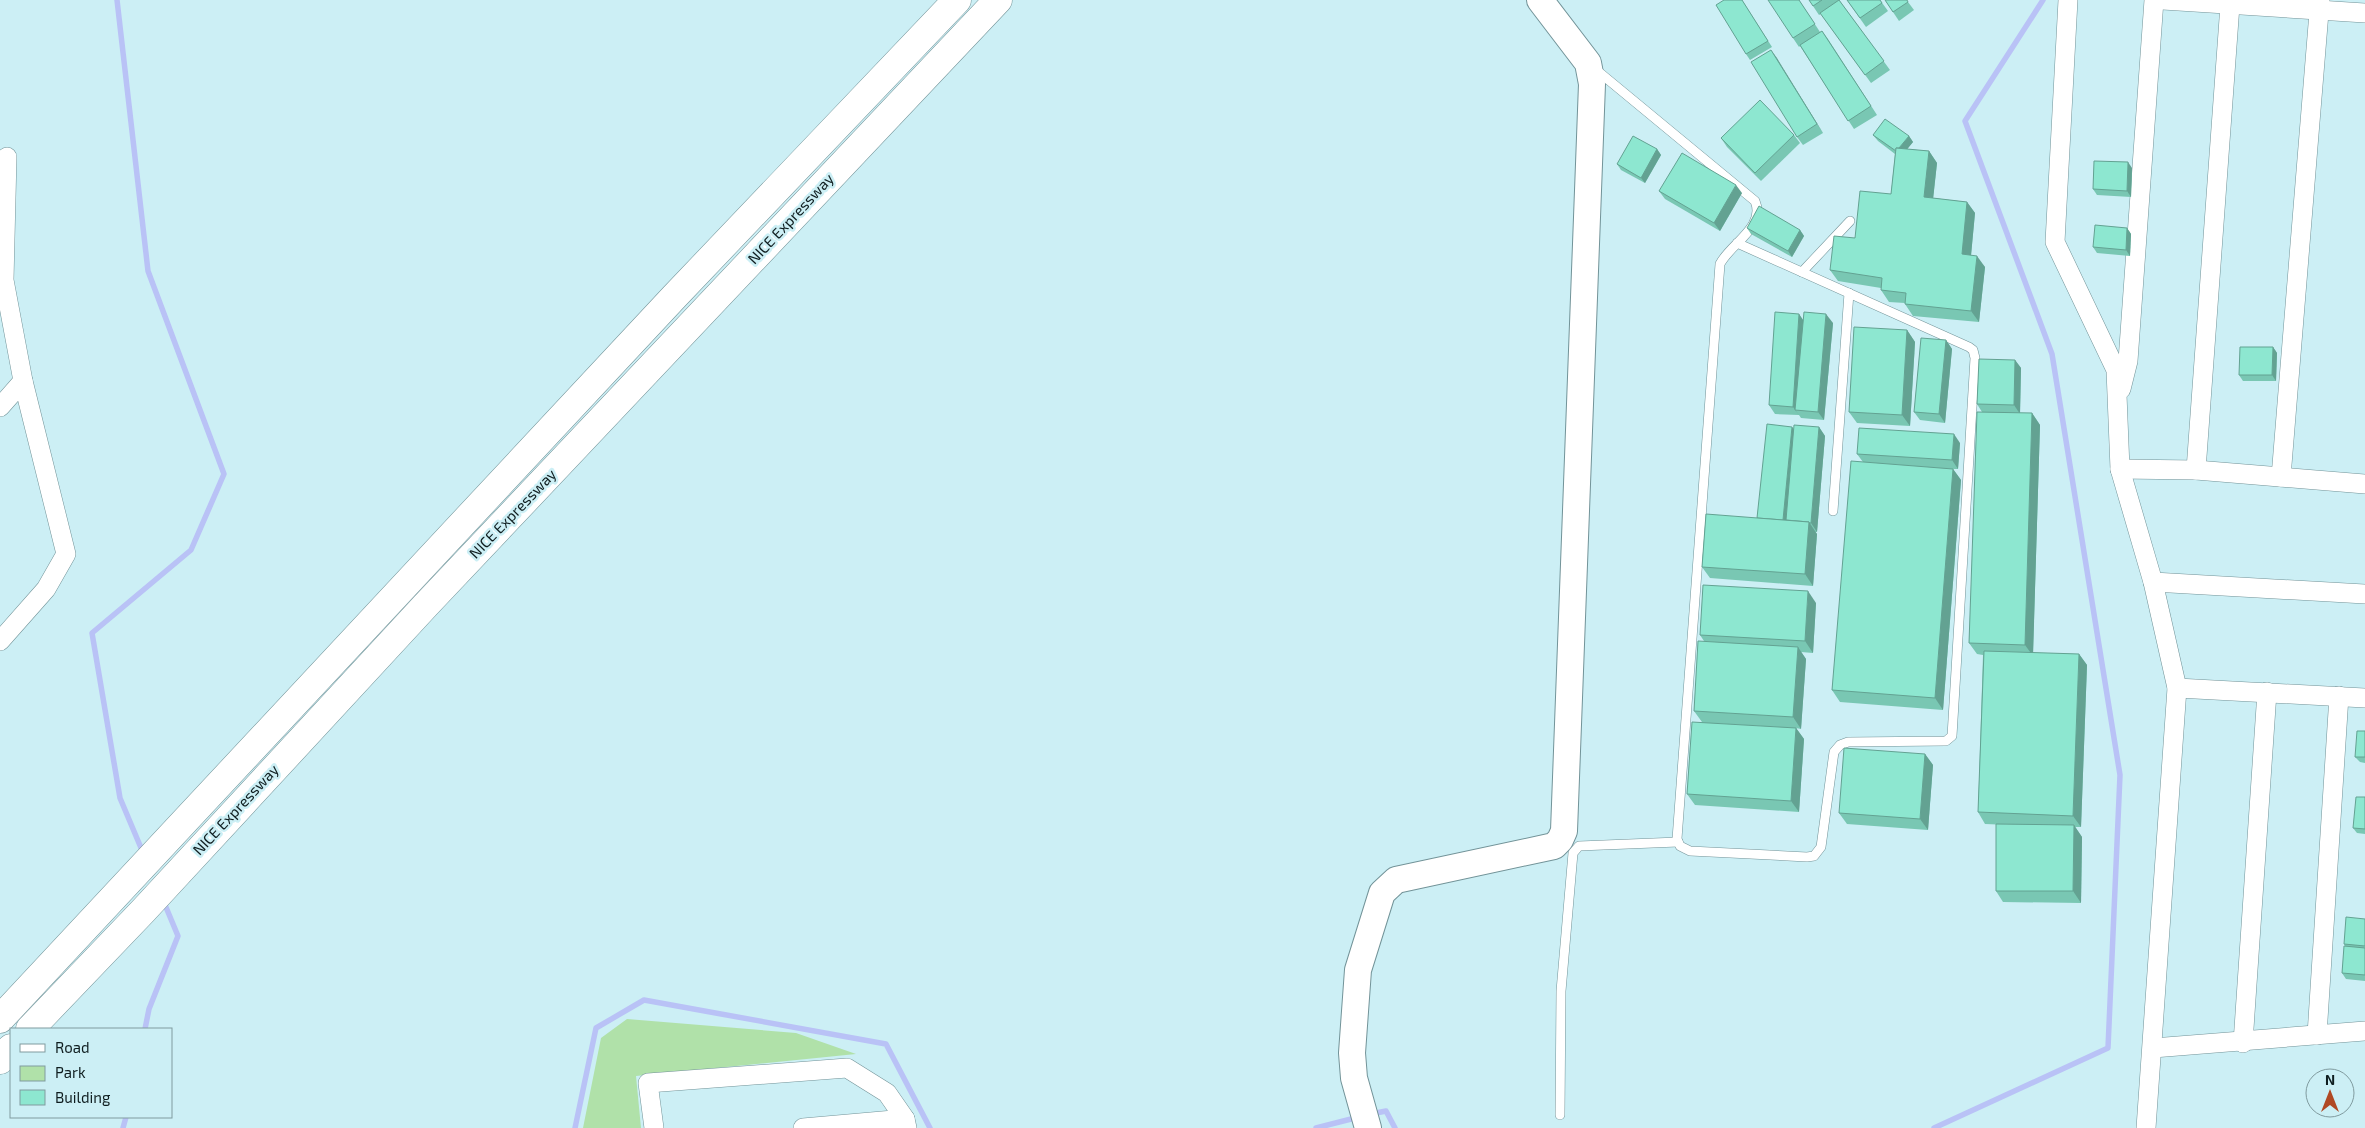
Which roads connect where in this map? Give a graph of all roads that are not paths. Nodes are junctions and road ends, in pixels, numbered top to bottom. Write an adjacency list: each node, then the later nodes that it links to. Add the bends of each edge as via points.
1 (956, 0): 32 (highway, NICE Expressway)
2 (998, 0): 33 (highway, NICE Expressway)
3 (1540, 0): 10 (street)
4 (2068, 0): 17 (street, via 2055,242 2114,366)
5 (2154, 0): 17 (street, via 2128,361)
6 (2163, 0): 7 (street)
7 (2230, 5): 8 (street); 20 (street)
8 (2320, 5): 9 (street); 21 (street)
9 (2365, 13)
10 (1588, 63): 13 (lane, via 1755,201 1757,218); 41 (street, via 1592,84 1564,831 1554,846 1396,880 1384,889 1358,976 1352,1053 1354,1078)
11 (7, 157): 16 (street, via 4,280)
12 (1850, 221): 14 (lane)
13 (1737, 243): 14 (lane); 31 (lane, via 1720,264)
14 (1802, 272): 15 (lane)
15 (1849, 293): 23 (lane); 31 (lane, via 1969,347 1975,354 1953,734 1946,741 1848,742 1840,745 1834,752 1821,847 1814,856 1690,851)
16 (23, 382): 18 (street); 26 (street, via 66,554 46,588)
17 (2118, 400): 19 (street)
18 (0, 407)
19 (2120, 469): 20 (street); 24 (street)
20 (2196, 470): 21 (street)
21 (2281, 477): 22 (street)
22 (2365, 484)
23 (1833, 511)
24 (2153, 582): 25 (street); 27 (street)
25 (2365, 594)
26 (0, 641)
27 (2177, 688): 28 (street); 37 (street)
28 (2267, 692): 29 (street); 36 (street)
29 (2339, 696): 30 (street); 35 (street)
30 (2365, 698)
31 (1678, 842): 40 (lane, via 1579,846 1573,853 1561,991)
32 (0, 1019)
33 (31, 1028)
34 (2365, 1031): 35 (street)
35 (2317, 1035): 36 (street)
36 (2242, 1043): 37 (street)
37 (2153, 1048): 45 (street)
38 (10, 1049): 39 (highway)
39 (0, 1060)
40 (1560, 1115)
41 (1364, 1117)
42 (906, 1124): 43 (street, via 887,1092 847,1068 648,1083); 44 (street)
43 (654, 1128)
44 (803, 1128)
45 (2146, 1128)

